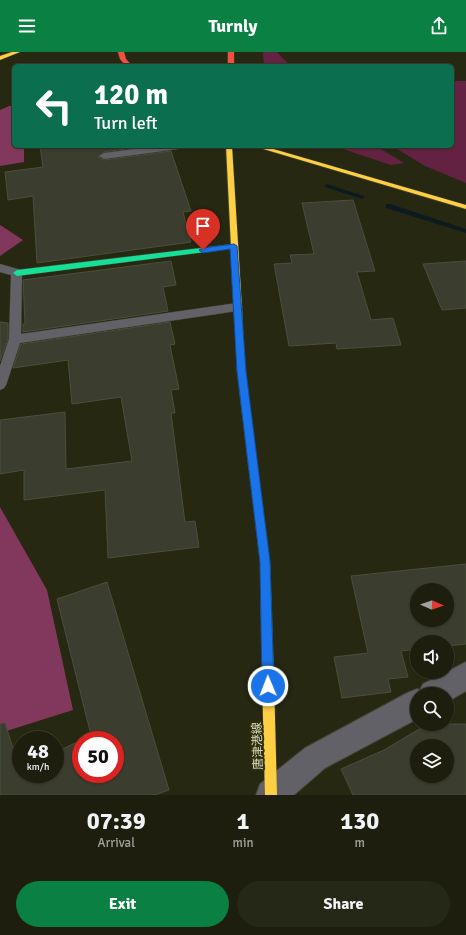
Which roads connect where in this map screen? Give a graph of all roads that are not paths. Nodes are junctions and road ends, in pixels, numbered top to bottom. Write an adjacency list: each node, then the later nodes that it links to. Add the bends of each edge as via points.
1 (17, 52): 4 (main road)
2 (121, 52): 5 (main road)
3 (231, 52): 6 (main road)
4 (0, 58)
5 (128, 64)
6 (231, 64)
7 (163, 148): 10 (lane)
8 (229, 148): 12 (main road, 唐津港線)
9 (263, 148): 11 (main road)
10 (104, 156)
11 (466, 207)
12 (234, 246): 14 (main road); 15 (main road, 唐津港線)
13 (0, 268): 14 (lane)
14 (17, 273): 16 (lane)
15 (237, 307): 16 (lane); 21 (main road, 唐津港線, via 241,371 265,562)
16 (15, 339): 17 (lane)
17 (0, 385)
18 (466, 676): 19 (street)
19 (446, 687)
20 (410, 707): 21 (street, via 316,758)
21 (271, 795)

